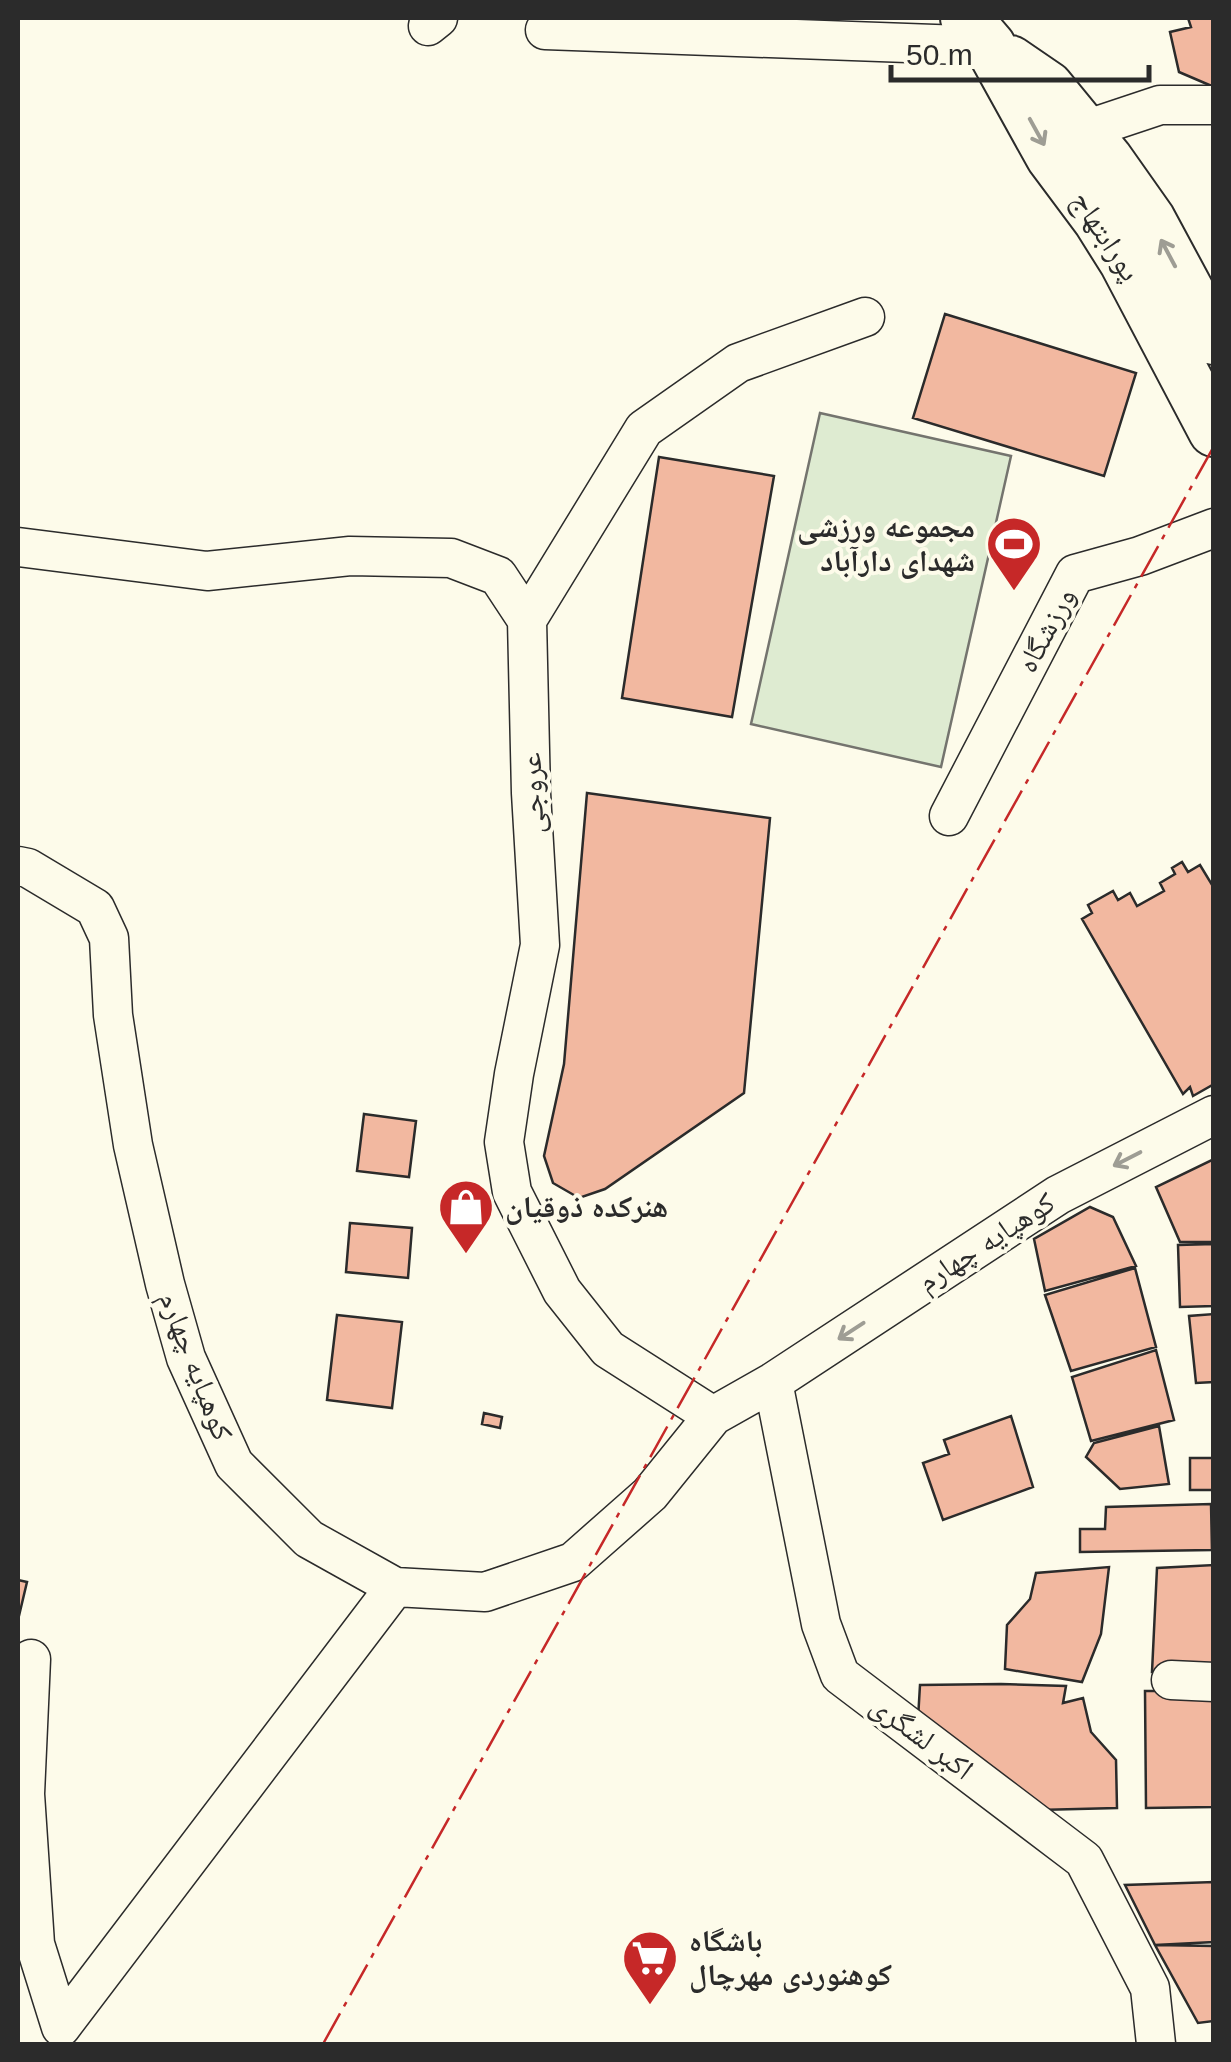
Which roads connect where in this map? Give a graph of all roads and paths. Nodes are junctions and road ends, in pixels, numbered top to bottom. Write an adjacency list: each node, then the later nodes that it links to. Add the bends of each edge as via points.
1 (545, 30): 2 (street)
2 (978, 32): 4 (main road, پورابتهاج, via 1048,87); 7 (main road, پورابتهاج, one-way to 7, via 1051,156 1125,262)
3 (1214, 106): 4 (street, via 1160,105)
4 (1085, 130): 6 (main road, پورابتهاج, one-way to 4, via 1150,220)
5 (865, 317): 10 (street, via 738,363 644,429)
6 (1214, 340)
7 (1214, 431)
8 (1214, 528): 11 (street, ورزشگاه, via 1075,574)
9 (18, 547): 10 (street, via 207,571 350,556 451,558 498,576)
10 (528, 620): 15 (street, عروجی, via 540,945 504,1142 512,1192 562,1291 608,1349)
11 (949, 816)
12 (18, 866): 16 (street, کوهپایه چهارم, via 95,908 109,938 112,1014 132,1145 165,1284 186,1358 234,1464 309,1539)
13 (1214, 1114): 14 (street, کوهپایه چهارم, one-way to 14, via 1058,1195)
14 (773, 1382): 15 (street, کوهپایه چهارم); 20 (street, اکبر لشگری, via 822,1624 840,1674 1084,1860 1150,1988)
15 (713, 1416): 16 (street, کوهپایه چهارم, via 650,1494 572,1562 484,1592)
16 (395, 1587): 17 (street, via 60,2027 34,1944 25,1794)
17 (31, 1659)
18 (1171, 1680): 19 (street)
19 (1214, 1682)
20 (1156, 2044)

